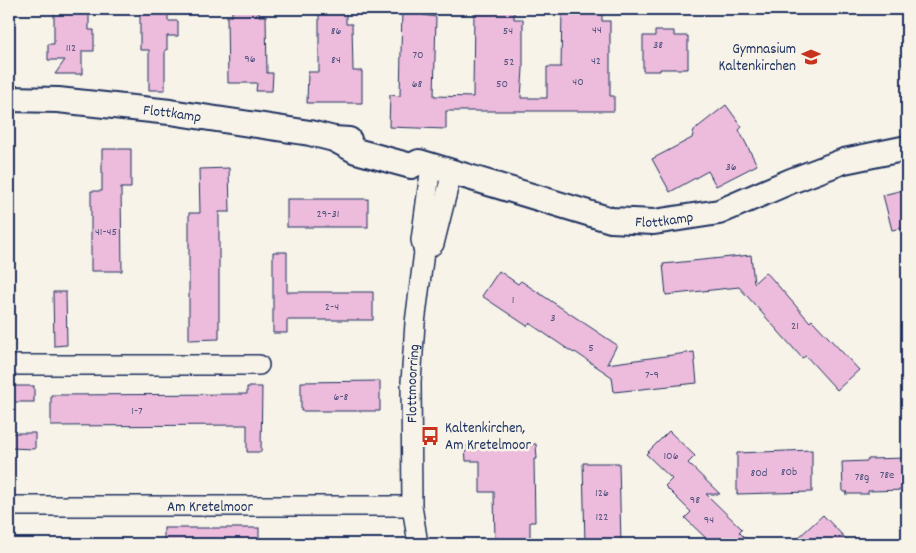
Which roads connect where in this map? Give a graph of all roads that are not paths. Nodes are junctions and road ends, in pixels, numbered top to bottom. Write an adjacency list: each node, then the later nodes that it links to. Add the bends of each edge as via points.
1 (9, 98): 3 (street, Flottkamp, via 170,112 334,139 366,141 417,154)
2 (907, 148): 3 (street, Flottkamp, via 844,161 719,212 654,222 612,220)
3 (434, 166): 7 (street, Flottmoorring, via 434,244 424,252 411,382)
4 (9, 365): 5 (street)
5 (259, 365)
6 (9, 506): 7 (street, Am Kretelmoor)
7 (412, 506): 8 (street, Flottmoorring)
8 (418, 544)

